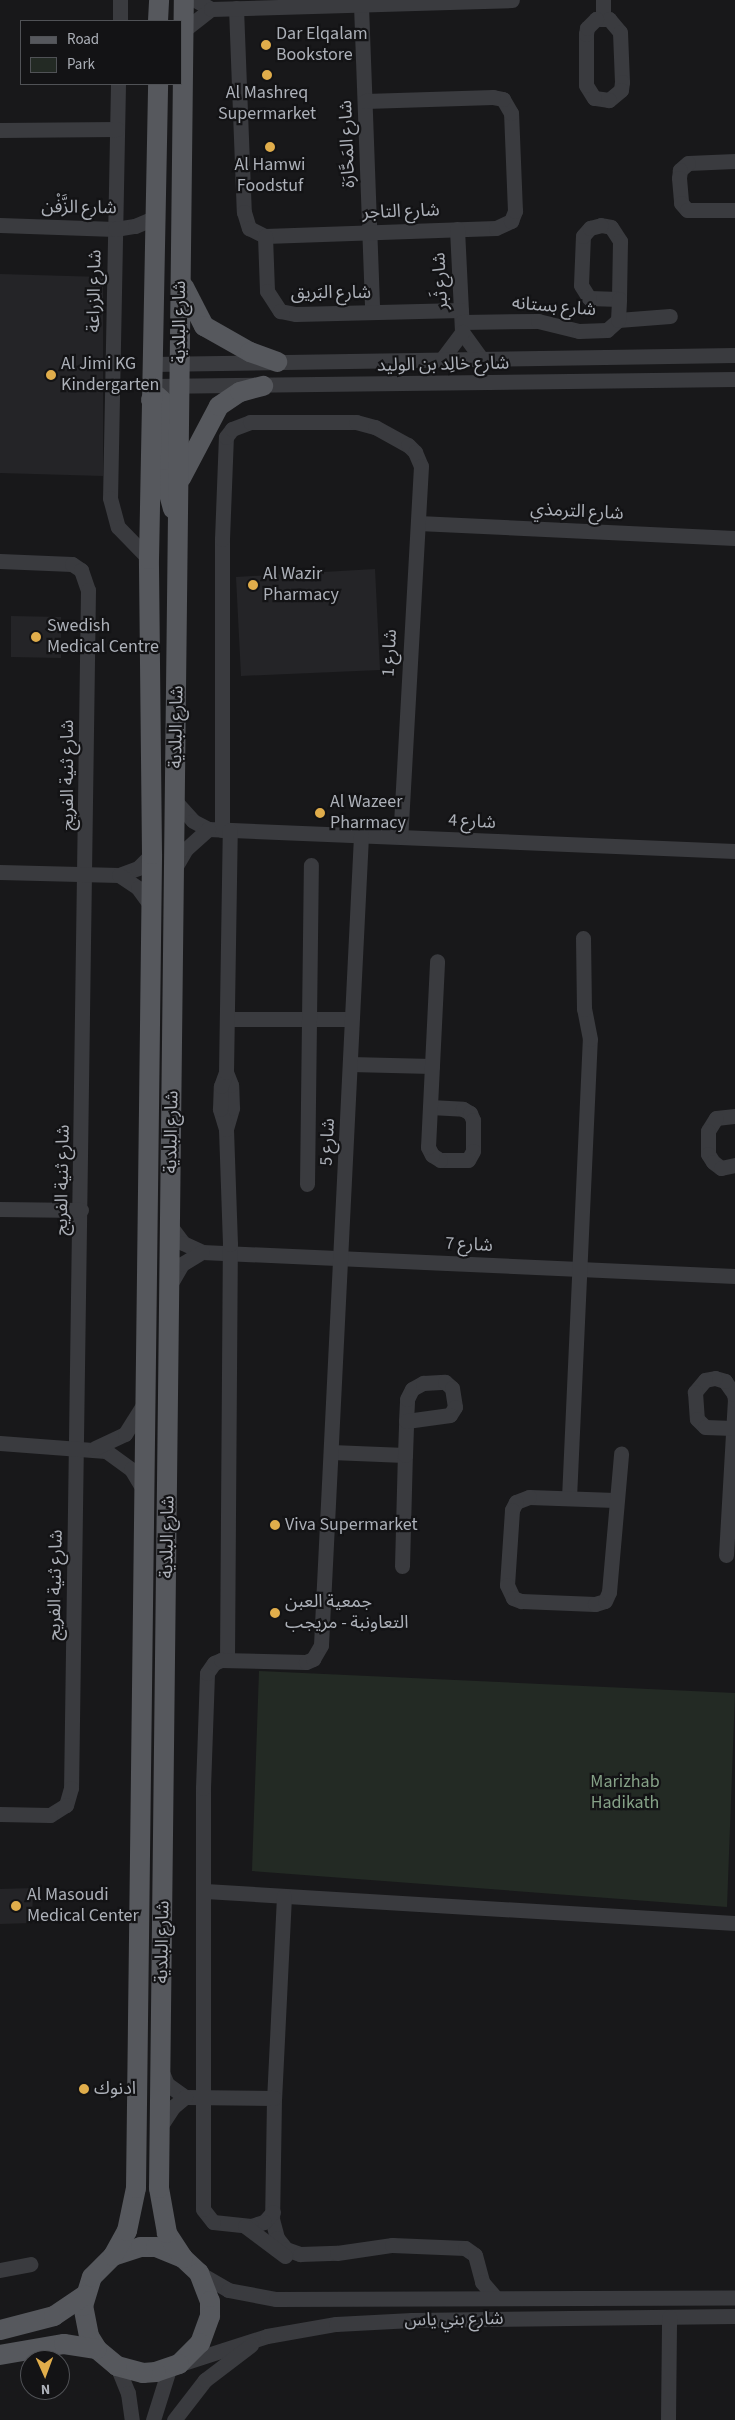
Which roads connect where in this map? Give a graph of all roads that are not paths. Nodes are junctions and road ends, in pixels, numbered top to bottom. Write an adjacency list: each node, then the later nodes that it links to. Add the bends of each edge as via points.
1 (120, 0): 12 (street)
2 (159, 0): 13 (main road)
3 (184, 0): 14 (main road, شارع البلدية)
4 (194, 0): 10 (street)
5 (496, 0): 6 (street); 8 (street)
6 (512, 0)
7 (603, 0): 11 (street)
8 (362, 5): 9 (street); 17 (street, شارع المَحَّارَة)
9 (236, 8): 10 (street); 27 (street, via 245,219 249,228)
10 (211, 9): 14 (street)
11 (603, 18): 11 (street, via 614,22 620,32 622,82 616,96 602,100 594,98 586,85 586,34 591,22)
12 (120, 20)
13 (158, 20)
14 (184, 30): 28 (main road, شارع البلدية)
15 (118, 85): 18 (street, شارع الزراعة)
16 (158, 85): 22 (main road, شارع البلدية)
17 (365, 101): 25 (street, شارع التاجر, via 493,97 507,103 511,113 514,216 501,227); 26 (street, شارع المَحَّارَة)
18 (117, 129): 19 (street); 24 (street, شارع الزراعة)
19 (0, 130)
20 (735, 161): 21 (street, via 692,162 682,167 679,174 680,200 685,208)
21 (735, 210)
22 (156, 217): 24 (street, شارع الزَّفْن, via 135,226); 38 (main road, شارع البلدية)
23 (0, 225): 24 (street, شارع الزَّفْن)
24 (115, 229): 48 (street, شارع الزراعة, via 111,509 124,535)
25 (458, 229): 26 (street, شارع التاجر); 33 (street, شارع ثَبر)
26 (370, 232): 27 (street, شارع التاجر); 30 (street, شارع المَحَّارَة)
27 (265, 236): 30 (street, شارع البَريق, via 267,292 280,311 296,314)
28 (181, 280): 37 (main road, via 204,326 250,352); 39 (main road, شارع البلدية)
29 (619, 299): 29 (street, شارع بستانه, via 621,249 617,233 601,225 590,228 581,244 583,293 596,300); 32 (street, شارع بستانه)
30 (372, 312): 33 (street, شارع البَريق)
31 (670, 316): 32 (street)
32 (618, 320): 33 (street, شارع بستانه, via 607,330 594,331 538,322)
33 (462, 322): 35 (street, شارع ثَبر); 36 (street, شارع ثَبر)
34 (735, 355): 36 (street, شارع خالِد بن الوليد)
35 (442, 358): 36 (street, شارع خالِد بن الوليد); 37 (street, شارع خالِد بن الوليد)
36 (481, 358)
37 (277, 362): 39 (street, شارع خالِد بن الوليد)
38 (152, 364): 39 (street, شارع خالِد بن الوليد); 43 (main road, شارع البلدية)
39 (180, 364): 41 (main road, شارع البلدية)
40 (735, 379): 42 (street, شارع خالِد بن الوليد)
41 (180, 386): 42 (street, شارع خالِد بن الوليد); 43 (street, شارع خالِد بن الوليد); 44 (main road, شارع البلدية)
42 (263, 386): 44 (main road, via 240,392 219,406)
43 (151, 393): 45 (main road, via 165,403 166,484); 48 (main road, شارع البلدية)
44 (180, 479): 45 (main road, شارع البلدية)
45 (180, 522): 50 (main road, شارع البلدية)
46 (418, 523): 47 (street, شارع الترمذي); 51 (street, شارع 1, via 421,471 418,457 408,445 383,431 356,422 250,422 241,424 226,437); 53 (street, شارع 1)
47 (735, 538)
48 (149, 559): 55 (main road, شارع البلدية)
49 (0, 562): 59 (street, شارع ثنية الفريج, via 72,564 87,580)
50 (176, 802): 51 (street, via 193,821); 57 (main road, شارع البلدية)
51 (220, 830): 52 (street, شارع 4); 57 (street, via 189,845); 64 (street)
52 (361, 835): 53 (street, شارع 4); 66 (street, شارع 5)
53 (400, 836): 54 (street, شارع 4)
54 (735, 851)
55 (152, 854): 60 (street, via 138,868); 61 (main road, شارع البلدية)
56 (311, 865): 65 (street)
57 (176, 866): 75 (main road, شارع البلدية)
58 (0, 872): 59 (street)
59 (86, 874): 60 (street); 74 (street, شارع ثنية الفريج)
60 (119, 875): 61 (street, via 138,888)
61 (151, 906): 82 (main road, شارع البلدية)
62 (583, 938): 79 (street, via 584,1009 590,1039)
63 (437, 961): 68 (street)
64 (227, 1019): 65 (street); 77 (street, via 226,1072 221,1086 220,1109 226,1128)
65 (309, 1019): 66 (street); 72 (street)
66 (351, 1019): 67 (street, شارع 5)
67 (350, 1064): 68 (street); 78 (street, شارع 5)
68 (432, 1066): 69 (street)
69 (430, 1107)
70 (735, 1116): 71 (street, via 716,1118 708,1131 708,1154 712,1162 721,1168)
71 (735, 1165)
72 (307, 1184)
73 (0, 1209): 74 (street)
74 (81, 1210): 86 (street, شارع ثنية الفريج)
75 (171, 1227): 76 (street, via 184,1243); 81 (main road, شارع البلدية)
76 (202, 1252): 77 (street, شارع 7); 81 (street, via 182,1264)
77 (230, 1252): 78 (street, شارع 7); 97 (street)
78 (340, 1257): 79 (street, شارع 7); 88 (street, شارع 5)
79 (579, 1268): 80 (street, شارع 7); 93 (street)
80 (735, 1276)
81 (171, 1284): 102 (main road, شارع البلدية)
82 (145, 1399): 87 (street, via 137,1419 125,1434); 92 (main road, شارع البلدية)
83 (406, 1421): 90 (street)
84 (733, 1428): 91 (street)
85 (0, 1443): 86 (street)
86 (78, 1447): 87 (street); 98 (street, شارع ثنية الفريج, via 70,1797 66,1805 50,1815)
87 (95, 1448): 92 (street, via 124,1462)
88 (331, 1452): 90 (street); 97 (street, شارع 5, via 318,1652 306,1662 298,1663)
89 (621, 1454): 94 (street, via 621,1482)
90 (404, 1455): 96 (street)
91 (733, 1472): 95 (street)
92 (144, 1491): 110 (main road, شارع البلدية, via 136,2188 132,2217)
93 (569, 1498): 94 (street); 94 (street, via 524,1497 513,1506 507,1585 510,1595 517,1600 595,1604 604,1601 609,1592)
94 (615, 1500)
95 (726, 1555)
96 (402, 1566)
97 (227, 1660): 99 (street, via 214,1663 207,1673 202,1788)
98 (0, 1814)
99 (205, 1892): 100 (street); 104 (street)
100 (284, 1896): 101 (street); 105 (street)
101 (735, 1922)
102 (161, 2070): 103 (street, via 172,2089); 106 (main road, شارع البلدية)
103 (185, 2097): 104 (street); 106 (street, via 173,2107)
104 (201, 2097): 105 (street); 108 (street, via 203,2209 213,2222)
105 (274, 2098): 107 (street)
106 (160, 2127): 111 (main road, شارع البلدية, via 162,2219)
107 (272, 2212): 108 (street, via 258,2225); 109 (street, via 274,2232 281,2245 300,2254)
108 (245, 2226): 109 (street, via 285,2256 308,2259)
109 (321, 2254): 115 (street, via 392,2245 452,2245 471,2251 478,2260)
110 (113, 2256): 111 (main road, via 141,2247 170,2251); 116 (main road, via 92,2277)
111 (183, 2258): 114 (main road)
112 (30, 2264): 113 (street)
113 (0, 2270)
114 (199, 2273): 118 (street, شارع بني ياس, via 228,2290 262,2298); 127 (main road, via 210,2301 210,2316 200,2343)
115 (480, 2275): 118 (street); 119 (street)
116 (85, 2295): 122 (main road, via 43,2320); 124 (main road, via 84,2321)
117 (735, 2297): 119 (street, شارع بني ياس)
118 (465, 2298): 119 (street, شارع بني ياس)
119 (496, 2298)
120 (735, 2316): 121 (street, شارع بني ياس)
121 (669, 2317): 123 (street, شارع بني ياس, via 412,2320 336,2324); 131 (street)
122 (0, 2330)
123 (267, 2336): 127 (street, شارع بني ياس); 130 (street, via 219,2367 192,2394)
124 (97, 2349): 125 (main road, via 64,2344); 126 (main road)
125 (0, 2355)
126 (117, 2366): 127 (main road, via 143,2373); 128 (street, via 128,2393)
127 (174, 2366): 129 (street)
128 (132, 2420)
129 (153, 2420)
130 (174, 2420)
131 (668, 2420)

